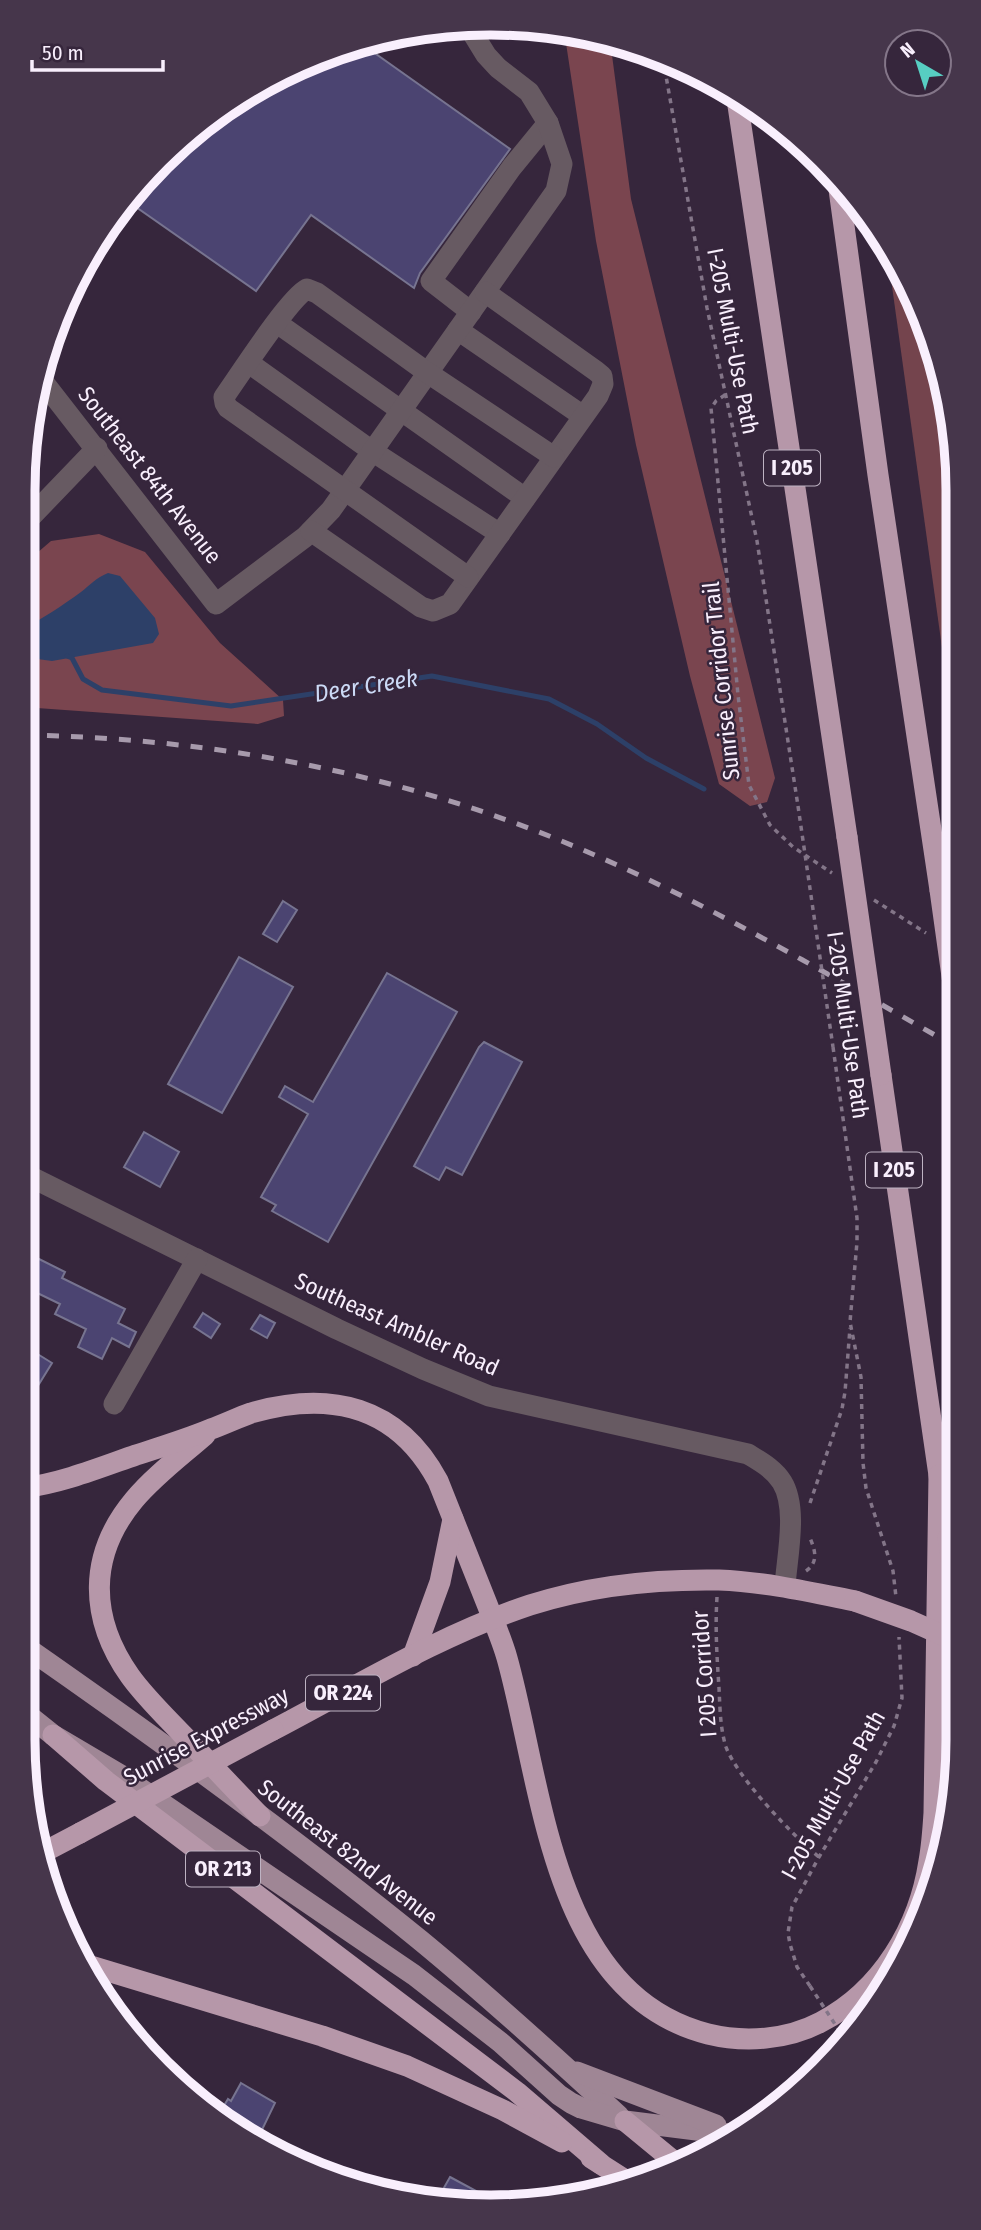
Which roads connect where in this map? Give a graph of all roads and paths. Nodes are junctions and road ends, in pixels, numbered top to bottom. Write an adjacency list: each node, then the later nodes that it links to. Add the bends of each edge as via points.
1 (474, 36): 4 (street, via 498,68 529,92)
2 (665, 70): 13 (path, I-205 Multi-Use Path)
3 (738, 109): 34 (highway, I 205, bridge)
4 (548, 123): 6 (street, via 562,164 556,191); 7 (street, via 431,281)
5 (840, 199): 27 (highway, bridge)
6 (485, 292): 7 (street); 15 (street, via 602,376 603,384)
7 (471, 312): 9 (street)
8 (277, 323): 10 (street); 11 (street, via 307,289); 14 (street)
9 (458, 330): 11 (street); 15 (street)
10 (249, 362): 17 (street); 19 (street, via 224,397 225,403)
11 (428, 373): 14 (street); 18 (street)
12 (48, 387): 16 (street, Southeast 84th Avenue)
13 (725, 395): 25 (path, Sunrise Corridor Trail, via 711,408 749,785 770,825 793,847); 31 (path, I-205 Multi-Use Path, bridge, via 759,554 857,1217)
14 (401, 411): 17 (street); 20 (street)
15 (583, 416): 18 (street)
16 (97, 449): 21 (street); 22 (street, Southeast 84th Avenue, via 216,604)
17 (372, 451): 19 (street); 23 (street)
18 (554, 457): 20 (street)
19 (345, 491): 22 (street); 24 (street)
20 (525, 498): 23 (street)
21 (35, 513)
22 (311, 531): 24 (street, via 433,611 450,604)
23 (500, 534): 24 (street)
24 (468, 577)
25 (838, 876)
26 (871, 898): 28 (path)
27 (946, 933)
28 (935, 938)
29 (35, 1179): 30 (street, Southeast Ambler Road)
30 (197, 1259): 32 (street); 41 (street, Southeast Ambler Road, via 337,1329 489,1396 748,1454 766,1464 782,1481 790,1503)
31 (850, 1322): 36 (path, via 842,1409); 42 (path, I-205 Multi-Use Path, via 861,1377 866,1488)
32 (114, 1404)
33 (211, 1429): 35 (highway); 37 (highway, via 287,1405 322,1403 356,1409 389,1424 417,1447 438,1481); 50 (highway, via 148,1485 121,1519 102,1560 99,1603 108,1635 131,1678)
34 (939, 1475): 38 (highway, I 205); 52 (highway)
35 (35, 1485)
36 (809, 1508)
37 (453, 1519): 43 (highway); 47 (highway, via 440,1582)
38 (946, 1523)
39 (806, 1530): 41 (path, via 815,1560 811,1569)
40 (718, 1580): 41 (highway, Sunrise Expressway / OR 224); 43 (highway, Sunrise Expressway / OR 224, via 606,1588 533,1604); 53 (path, I 205 Corridor, via 720,1716 726,1747 747,1780)
41 (785, 1586): 45 (highway, Sunrise Expressway / OR 224, bridge, via 855,1601)
42 (896, 1597)
43 (492, 1619): 47 (highway, Sunrise Expressway / OR 224); 54 (highway, via 507,1656 561,1878 584,1931 613,1974 637,1997 691,2029 749,2039 780,2036 836,2014 873,1982)
44 (898, 1625): 53 (path, I-205 Multi-Use Path, via 902,1679 898,1716 876,1762)
45 (946, 1637)
46 (35, 1653): 50 (main road, Southeast 82nd Avenue / OR 213)
47 (413, 1656): 51 (highway, Sunrise Expressway / OR 224, bridge)
48 (35, 1721): 49 (main road, OR 213)
49 (53, 1735): 58 (main road, via 119,1774 403,1967 500,2042 559,2095 581,2108); 62 (highway, OR 213, via 106,1781 517,2092)
50 (260, 1816): 57 (main road, Southeast 82nd Avenue / OR 213, via 419,1940)
51 (49, 1849)
52 (930, 1855)
53 (818, 1857): 56 (path, I-205 Multi-Use Path, bridge, via 792,1908 788,1933 797,1967)
54 (888, 1961)
55 (96, 1968): 62 (highway, via 407,2066 503,2109)
56 (840, 2031)
57 (568, 2068): 58 (main road, Southeast 82nd Avenue / OR 213); 59 (main road)
58 (625, 2121): 60 (main road); 61 (highway, OR 213)
59 (725, 2130)
60 (720, 2133)
61 (670, 2158)
62 (601, 2164): 63 (highway, OR 213)
63 (619, 2176)

